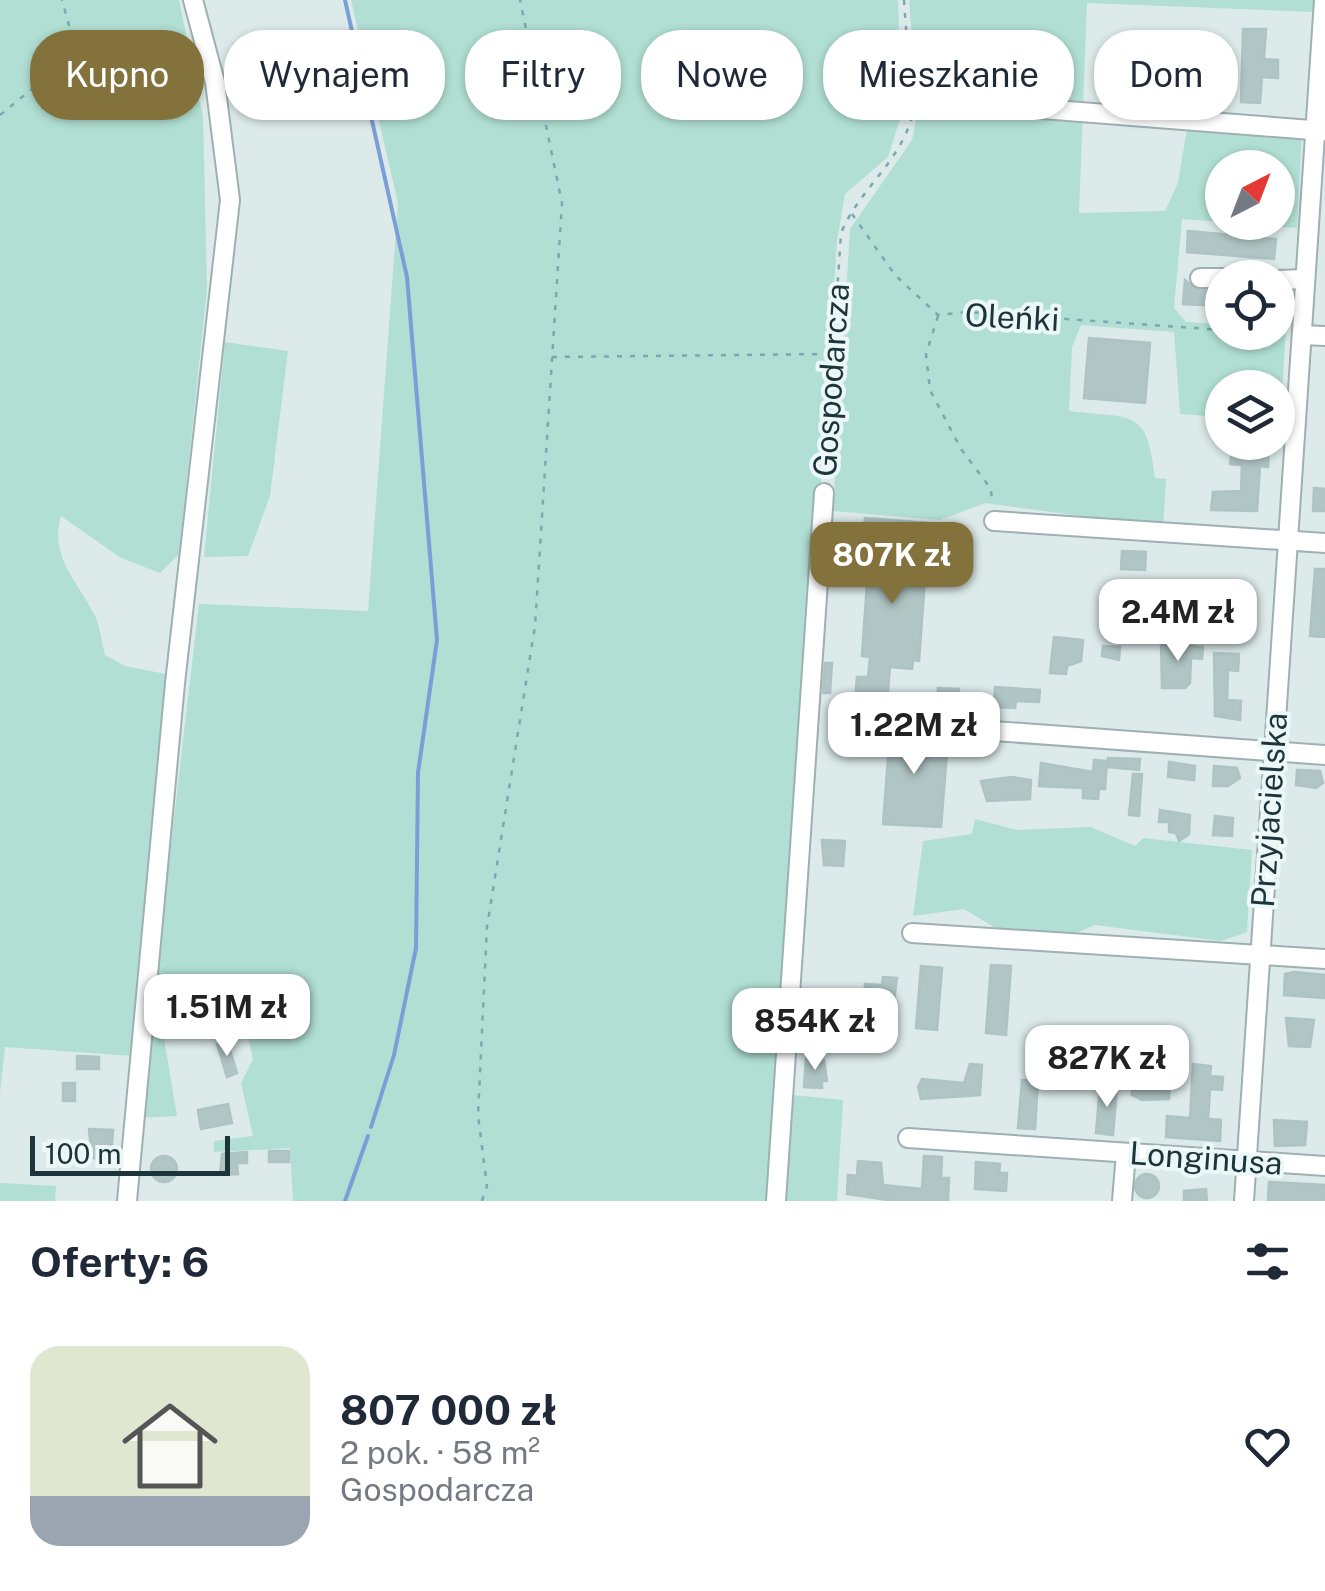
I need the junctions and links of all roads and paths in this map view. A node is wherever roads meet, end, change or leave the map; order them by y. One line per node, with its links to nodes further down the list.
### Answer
1 (62, 0): 8 (path)
2 (193, 0): 37 (street)
3 (520, 0): 22 (path)
4 (904, 0): 6 (path, Gospodarcza)
5 (1324, 0): 10 (street, Przyjacielska)
6 (906, 30)
7 (1074, 111): 10 (street)
8 (0, 115)
9 (908, 120): 11 (path, Gospodarcza)
10 (1320, 130): 15 (street, Przyjacielska)
11 (850, 212): 16 (path, Oleńki); 21 (path, Gospodarcza)
12 (1200, 278): 13 (street)
13 (1205, 278)
14 (1295, 279): 15 (street)
15 (1306, 279): 19 (street, Przyjacielska)
16 (938, 315): 17 (path, Oleńki); 24 (path)
17 (1205, 329)
18 (1295, 334): 19 (path)
19 (1302, 335): 20 (street); 25 (street, Przyjacielska)
20 (1325, 336)
21 (834, 354): 22 (path); 23 (path, Gospodarcza)
22 (552, 356): 38 (path)
23 (824, 493): 39 (street, Gospodarcza)
24 (994, 521): 25 (street)
25 (1287, 540): 26 (street); 28 (street, Przyjacielska)
26 (1325, 542)
27 (925, 726): 28 (street)
28 (1273, 750): 29 (street); 31 (street, Przyjacielska)
29 (1325, 755)
30 (912, 934): 31 (street)
31 (1260, 954): 32 (street); 35 (street, Przyjacielska)
32 (1325, 958)
33 (908, 1138): 34 (street, Longinusa)
34 (1126, 1152): 35 (street, Longinusa); 40 (street)
35 (1246, 1160): 36 (street, Longinusa); 41 (street, Przyjacielska)
36 (1325, 1166)
37 (127, 1201)
38 (482, 1201)
39 (776, 1201)
40 (1122, 1201)
41 (1244, 1201)

